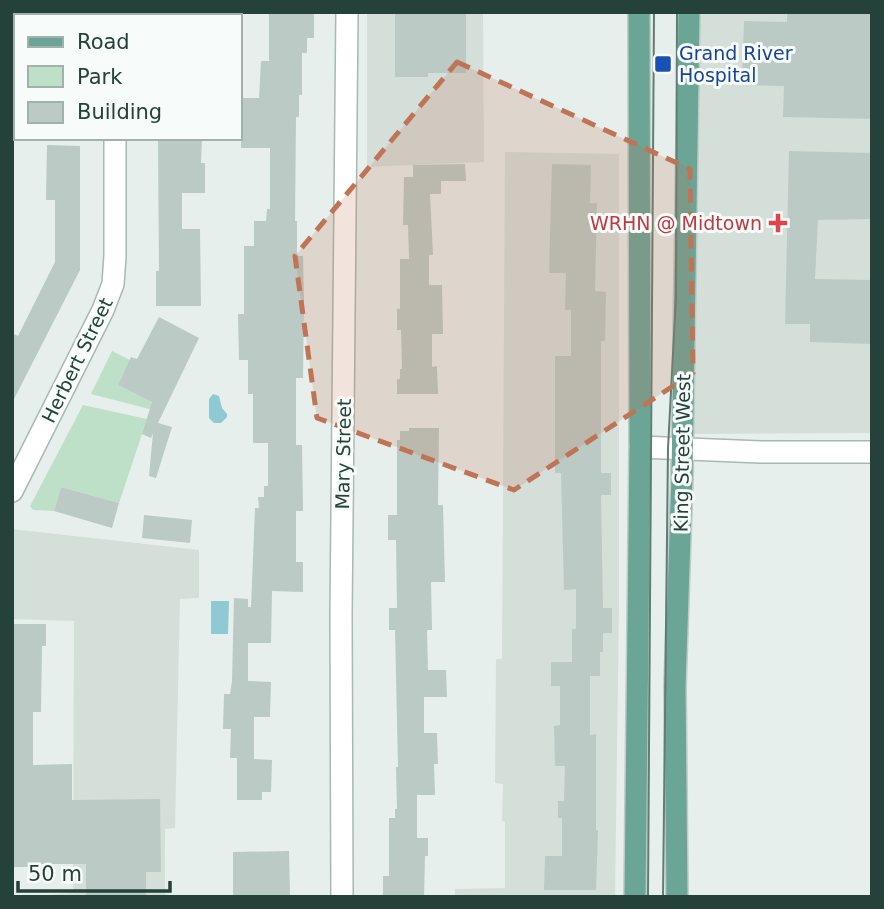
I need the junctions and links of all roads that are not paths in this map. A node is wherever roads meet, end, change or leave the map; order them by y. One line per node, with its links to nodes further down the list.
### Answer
1 (347, 12): 11 (street, Mary Street)
2 (639, 12): 5 (main road)
3 (689, 12): 6 (main road, King Street West)
4 (115, 140): 8 (street, Herbert Street)
5 (640, 447): 6 (street); 9 (main road)
6 (682, 449): 7 (street); 10 (main road, King Street West)
7 (872, 452)
8 (12, 491)
9 (635, 895)
10 (677, 896)
11 (342, 897)

